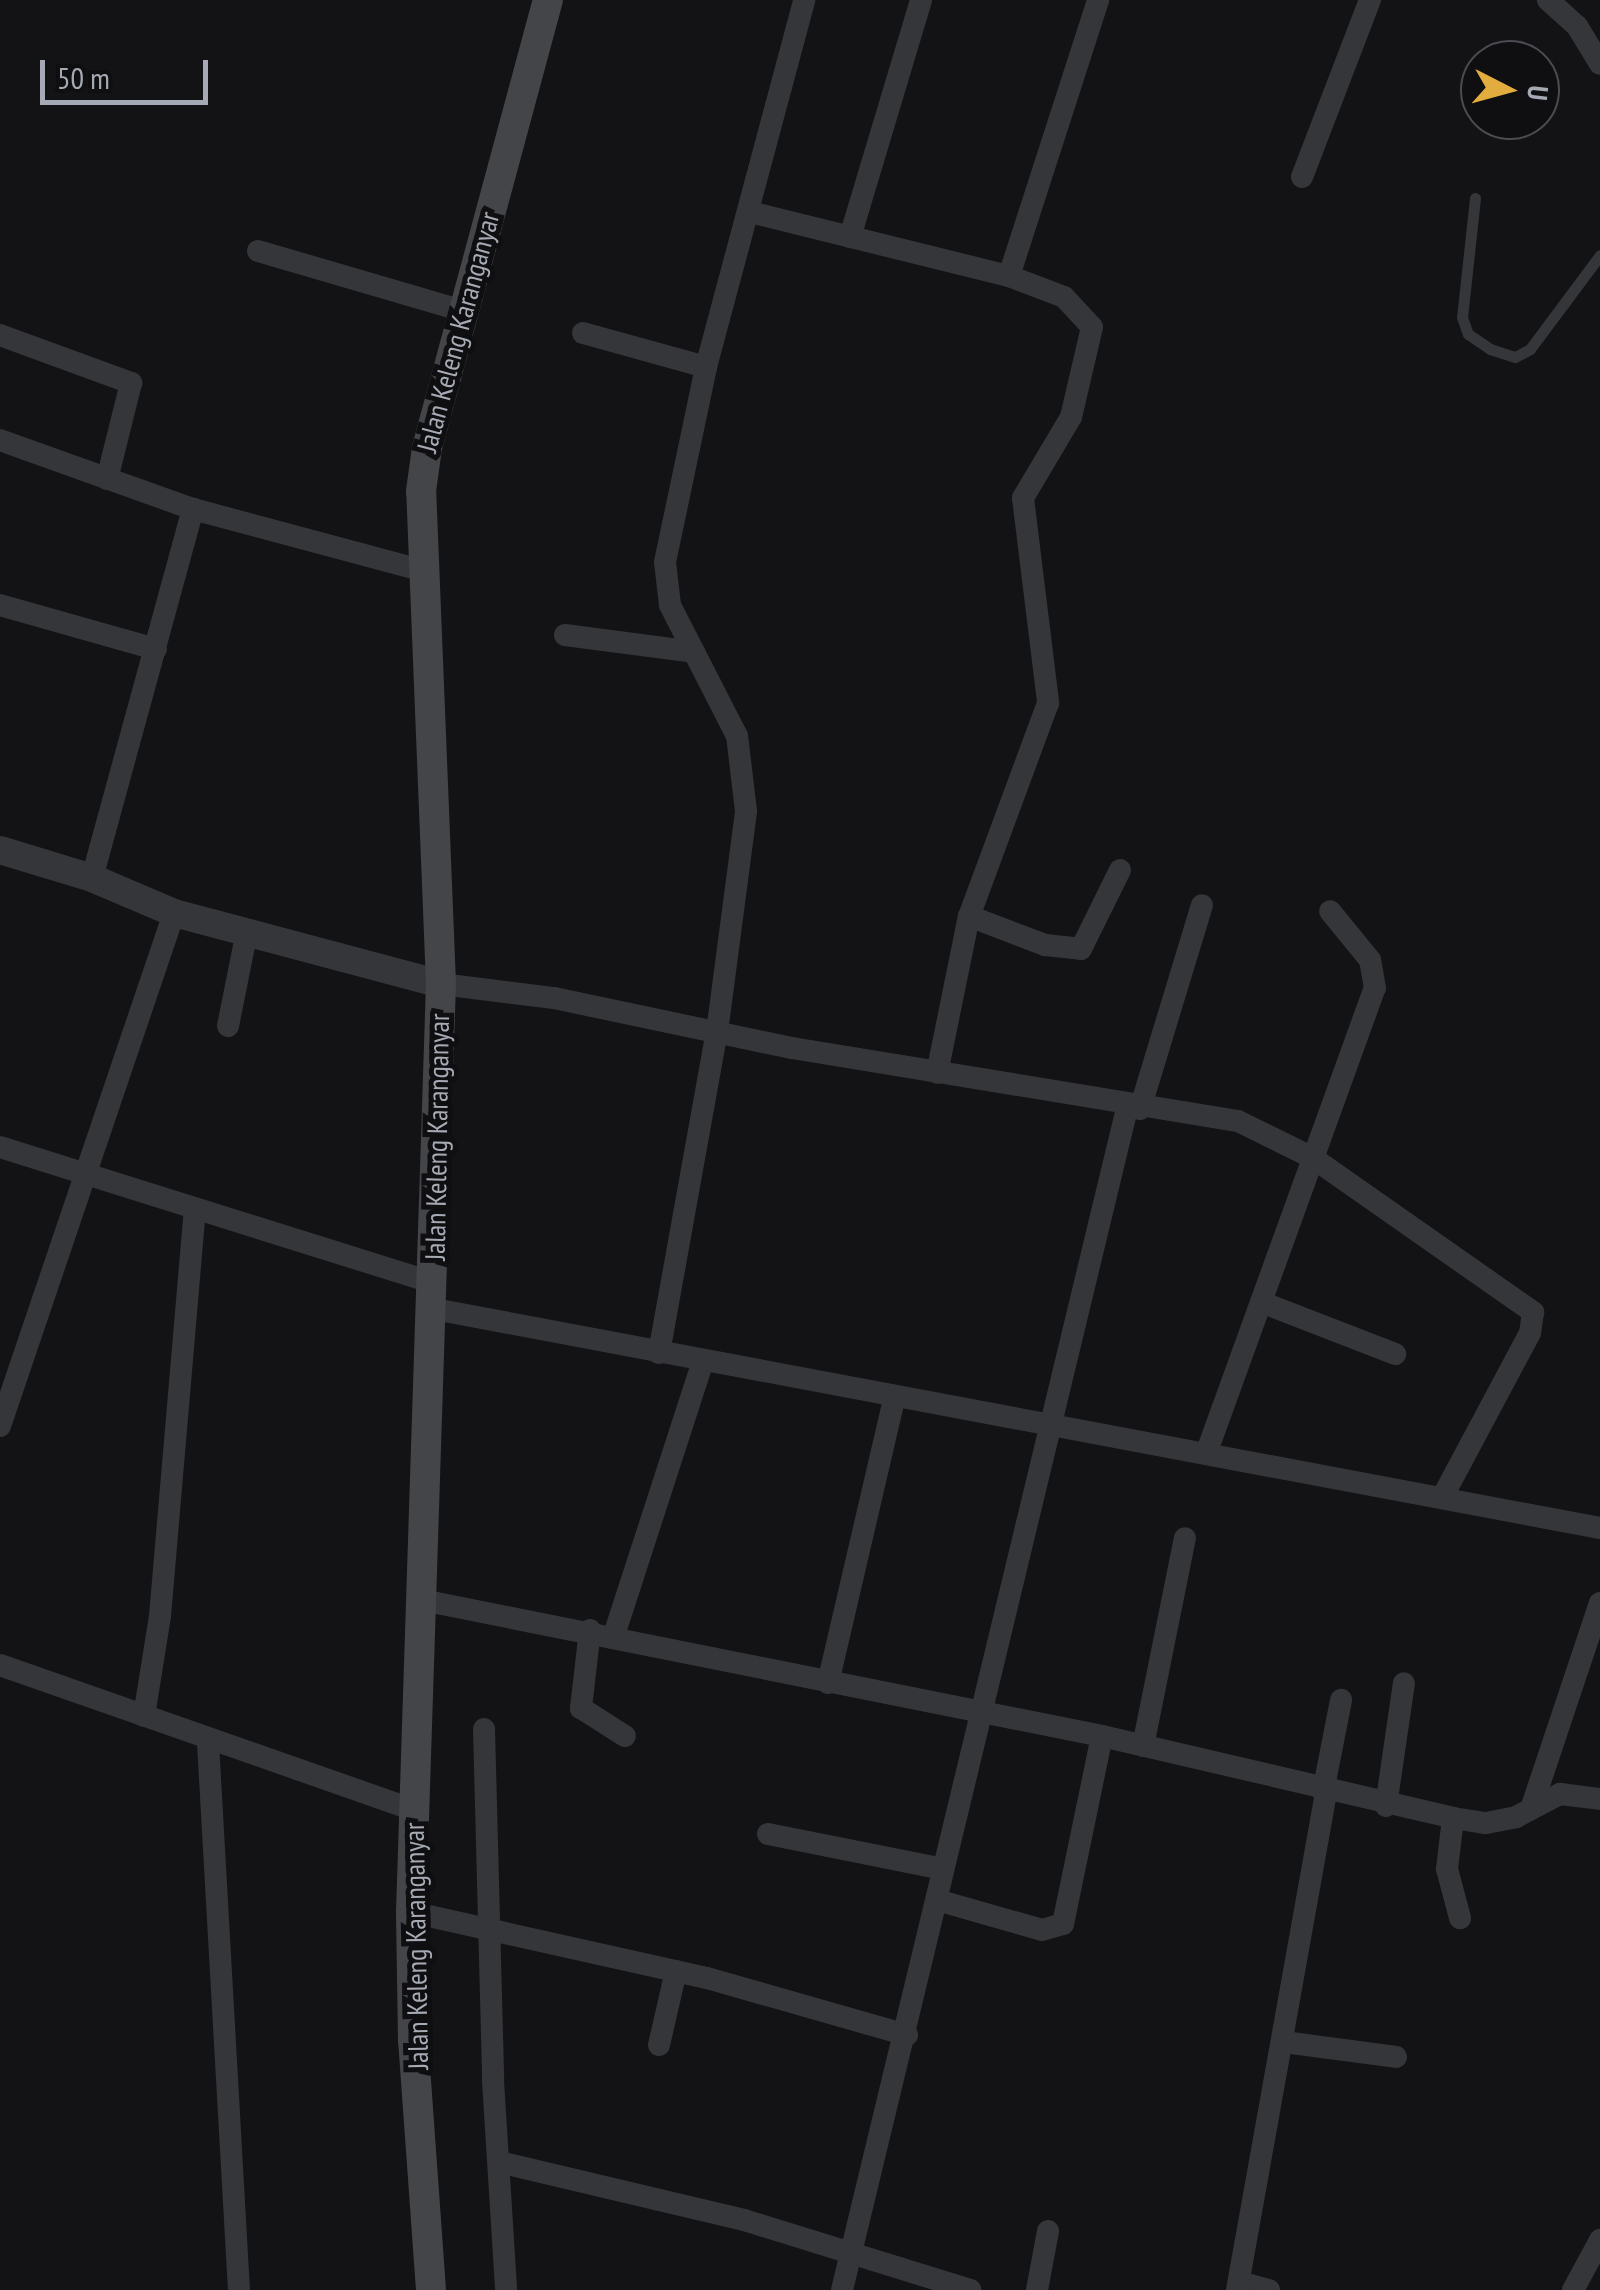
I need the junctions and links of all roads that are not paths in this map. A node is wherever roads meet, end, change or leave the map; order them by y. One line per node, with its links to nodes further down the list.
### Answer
1 (548, 0): 15 (main road, Jalan Keleng Karanganyar)
2 (921, 0): 11 (street)
3 (1098, 0): 14 (street)
4 (1370, 0): 8 (street)
5 (1548, 0): 7 (street)
6 (799, 1): 10 (street)
7 (1600, 64)
8 (1302, 177)
9 (1475, 198): 13 (lane)
10 (750, 212): 11 (street); 18 (street)
11 (850, 237): 14 (street)
12 (258, 252): 15 (street)
13 (1600, 255)
14 (1008, 276): 33 (street)
15 (463, 310): 22 (main road, Jalan Keleng Karanganyar)
16 (584, 333): 18 (street)
17 (0, 335): 20 (street)
18 (706, 367): 26 (street)
19 (0, 440): 20 (street)
20 (107, 478): 21 (street)
21 (193, 509): 22 (street); 25 (street)
22 (424, 571): 35 (main road, Jalan Keleng Karanganyar)
23 (0, 606): 25 (street)
24 (565, 635): 26 (street)
25 (156, 649): 29 (street)
26 (694, 652): 37 (street)
27 (0, 850): 29 (street)
28 (1120, 870): 33 (street)
29 (92, 878): 32 (street)
30 (1202, 905): 39 (street)
31 (1330, 911): 41 (street)
32 (174, 913): 34 (street); 42 (street)
33 (969, 916): 38 (street)
34 (247, 931): 35 (street); 36 (street)
35 (441, 984): 37 (street); 44 (main road, Jalan Keleng Karanganyar)
36 (228, 1026)
37 (717, 1032): 38 (street); 46 (street)
38 (936, 1073): 39 (street)
39 (1134, 1109): 41 (street); 51 (street)
40 (0, 1147): 42 (street)
41 (1313, 1158): 45 (street); 53 (street)
42 (90, 1175): 43 (street); 50 (street)
43 (195, 1210): 44 (street); 65 (street)
44 (434, 1296): 46 (street); 56 (main road, Jalan Keleng Karanganyar)
45 (1261, 1302): 47 (street); 52 (street)
46 (659, 1353): 48 (street)
47 (1395, 1354)
48 (702, 1364): 49 (street); 59 (street)
49 (895, 1396): 51 (street); 61 (street)
50 (2, 1411)
51 (1051, 1427): 52 (street); 64 (street)
52 (1206, 1454): 53 (street)
53 (1442, 1498): 54 (street)
54 (1600, 1528)
55 (1185, 1538): 70 (street)
56 (422, 1600): 58 (street); 75 (main road, Jalan Keleng Karanganyar)
57 (1600, 1603): 74 (street)
58 (590, 1630): 59 (street); 67 (street)
59 (614, 1635): 61 (street)
60 (0, 1665): 65 (street)
61 (828, 1683): 64 (street)
62 (1404, 1683): 73 (street)
63 (1341, 1700): 71 (street)
64 (985, 1714): 68 (street); 78 (street)
65 (144, 1716): 69 (street)
66 (484, 1729): 82 (street)
67 (625, 1736)
68 (1102, 1736): 70 (street); 79 (street)
69 (208, 1743): 75 (street); 93 (street)
70 (1143, 1746): 71 (street)
71 (1324, 1792): 73 (street); 85 (street)
72 (1600, 1799): 74 (street)
73 (1386, 1806): 76 (street)
74 (1532, 1806): 76 (street)
75 (414, 1810): 80 (main road, Jalan Keleng Karanganyar)
76 (1453, 1818): 81 (street)
77 (768, 1834): 78 (street)
78 (943, 1869): 79 (street)
79 (937, 1900): 84 (street)
80 (411, 1912): 82 (street); 94 (main road, Jalan Keleng Karanganyar)
81 (1460, 1918)
82 (492, 1929): 83 (street); 88 (street)
83 (676, 1971): 84 (street); 86 (street)
84 (906, 2036): 91 (street)
85 (1284, 2042): 87 (street); 92 (street)
86 (659, 2045)
87 (1396, 2057)
88 (499, 2162): 91 (street); 95 (street)
89 (1048, 2231): 98 (street)
90 (1600, 2240): 100 (street)
91 (851, 2253): 96 (street); 97 (street)
92 (1238, 2286): 99 (street)
93 (239, 2290)
94 (431, 2290)
95 (506, 2290)
96 (842, 2290)
97 (970, 2290)
98 (1037, 2290)
99 (1270, 2290)
100 (1573, 2290)

